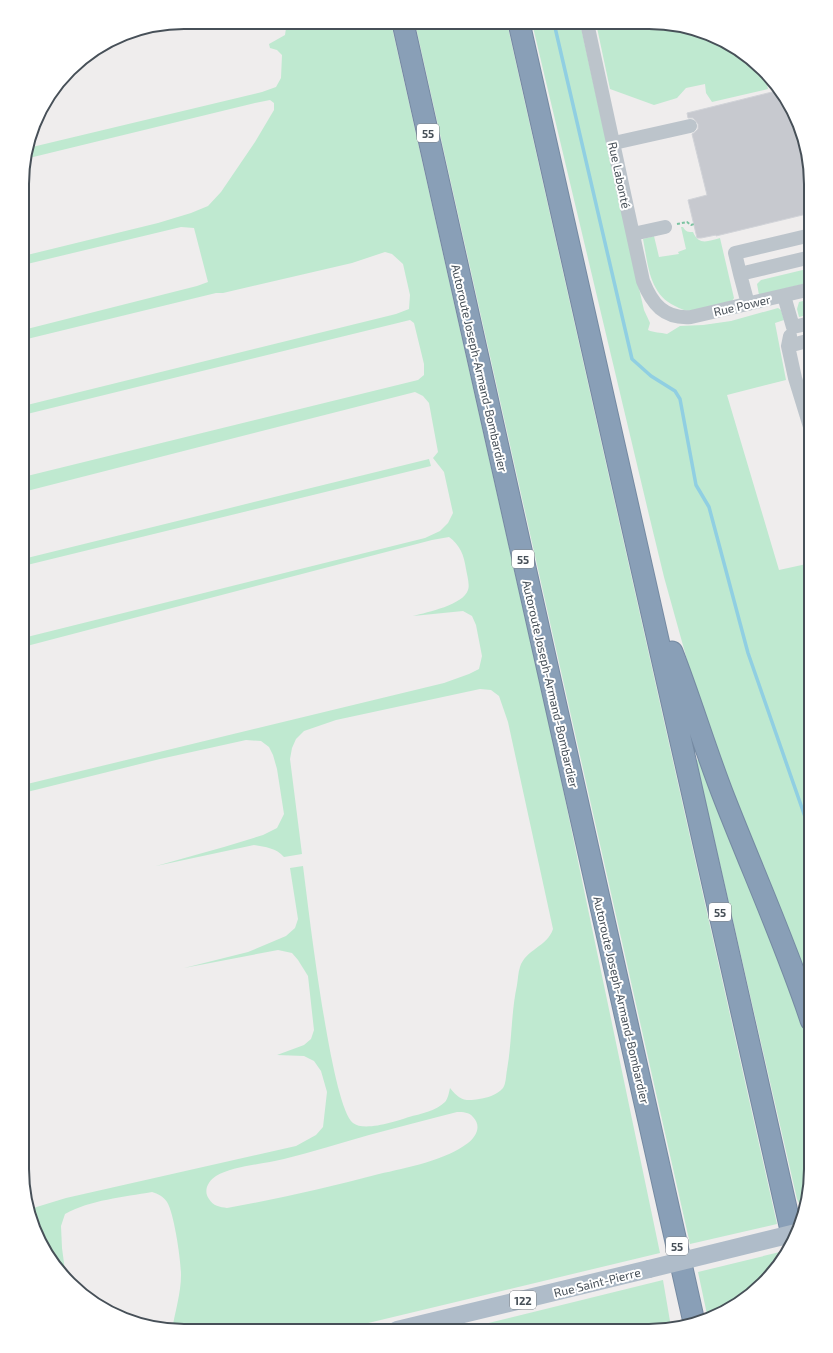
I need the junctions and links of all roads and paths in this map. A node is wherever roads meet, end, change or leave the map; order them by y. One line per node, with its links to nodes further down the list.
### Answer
1 (404, 29): 24 (highway, Autoroute Joseph-Armand-Bombardier / 55)
2 (521, 29): 22 (highway, 55)
3 (589, 29): 5 (street, Rue Labonté)
4 (690, 126): 5 (street)
5 (614, 143): 9 (street, Rue Labonté)
6 (681, 224): 7 (path)
7 (694, 224)
8 (665, 227): 9 (street)
9 (633, 234): 16 (street, Rue Labonté)
10 (804, 237): 12 (street)
11 (804, 259): 12 (street)
12 (740, 274): 15 (street)
13 (804, 291): 14 (street, Rue Power)
14 (784, 296): 15 (street, Rue Power); 18 (street)
15 (748, 304): 16 (street, Rue Power)
16 (673, 316)
17 (804, 325): 18 (street)
18 (793, 327): 20 (street)
19 (804, 342): 20 (street)
20 (788, 346): 21 (street)
21 (804, 402)
22 (646, 585): 23 (highway); 25 (highway, 55)
23 (804, 1000)
24 (660, 1169): 27 (highway, Autoroute Joseph-Armand-Bombardier / 55); 28 (highway)
25 (791, 1230)
26 (789, 1235): 29 (main road, Rue Saint-Pierre / 122, bridge)
27 (693, 1318)
28 (680, 1321)
29 (422, 1324)

